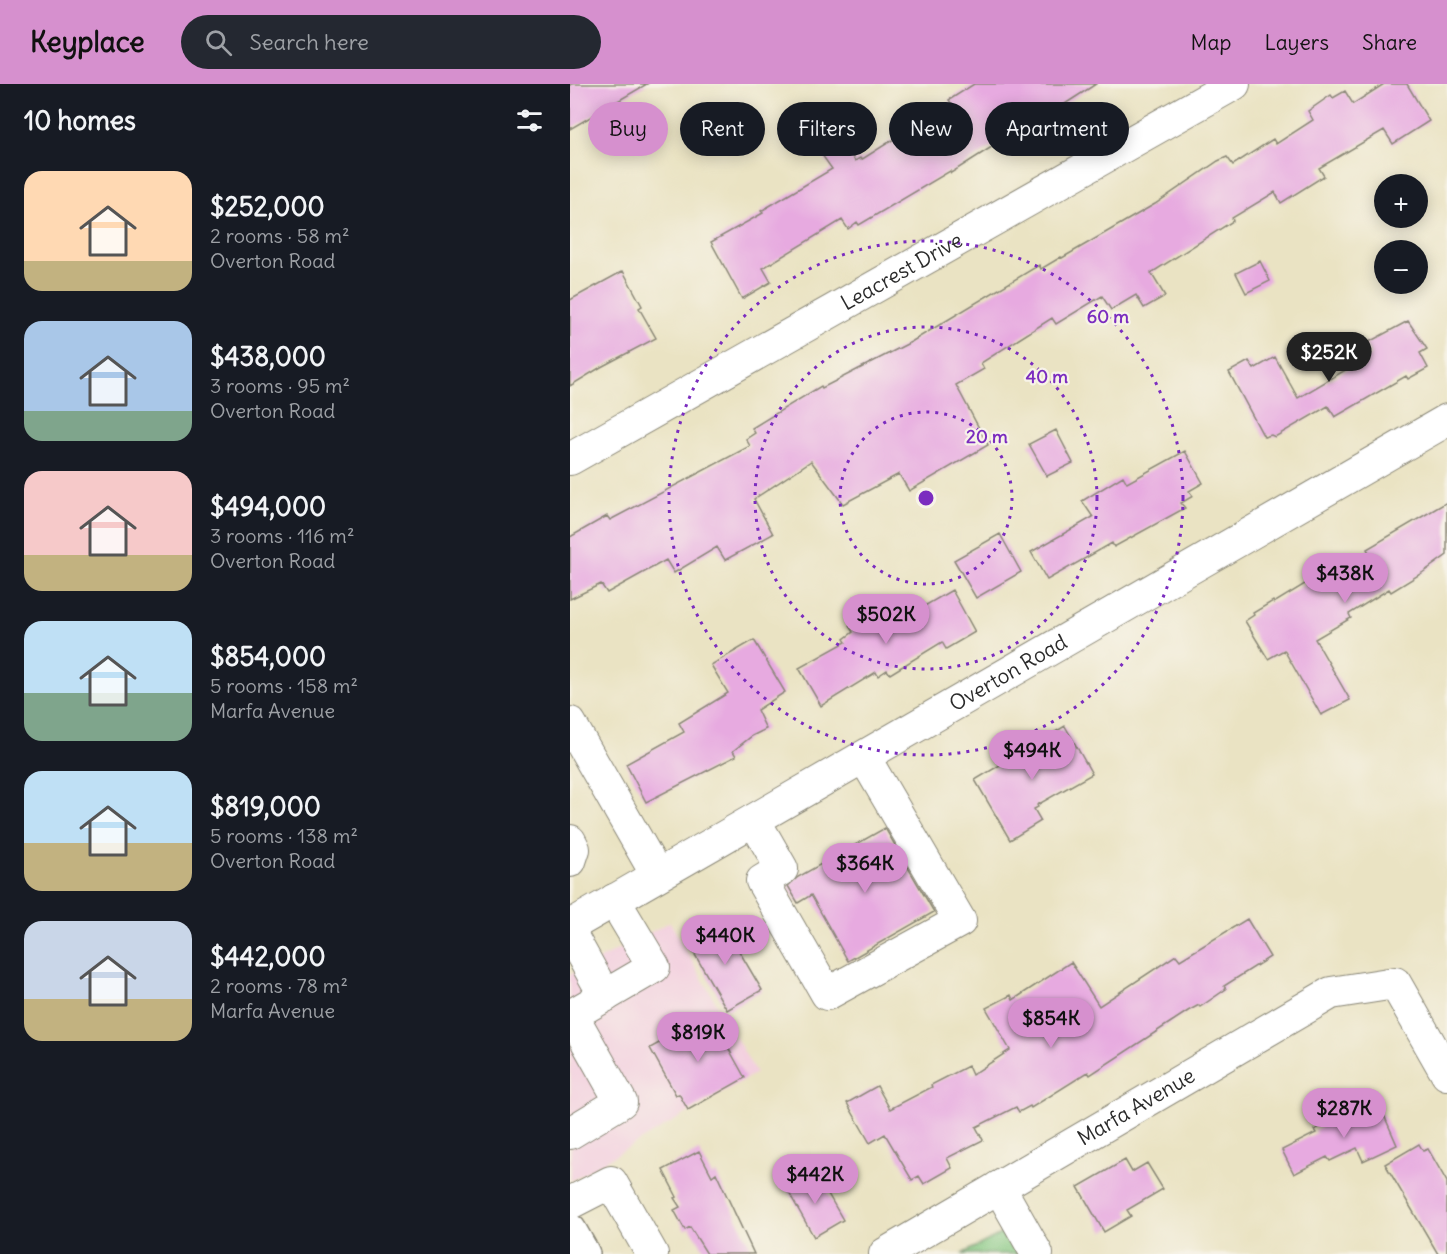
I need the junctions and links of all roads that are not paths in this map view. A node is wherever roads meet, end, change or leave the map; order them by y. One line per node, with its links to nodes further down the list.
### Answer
1 (1234, 84): 3 (street, Leacrest Drive)
2 (1447, 420): 5 (street, Overton Road)
3 (570, 459)
4 (570, 723): 9 (street)
5 (864, 757): 6 (street, Overton Road); 6 (street)
6 (754, 820): 9 (street, Overton Road)
7 (570, 841): 8 (street)
8 (570, 861)
9 (657, 875): 10 (street, Overton Road)
10 (614, 900): 11 (street, Overton Road); 13 (street)
11 (570, 926)
12 (570, 933): 13 (street)
13 (605, 996): 15 (street)
14 (1447, 1074): 16 (street, Marfa Avenue)
15 (570, 1133)
16 (999, 1187): 21 (street, Marfa Avenue); 22 (street)
17 (570, 1203): 20 (street)
18 (570, 1231): 19 (main road)
19 (583, 1254)
20 (652, 1254)
21 (885, 1254)
22 (1037, 1254)

